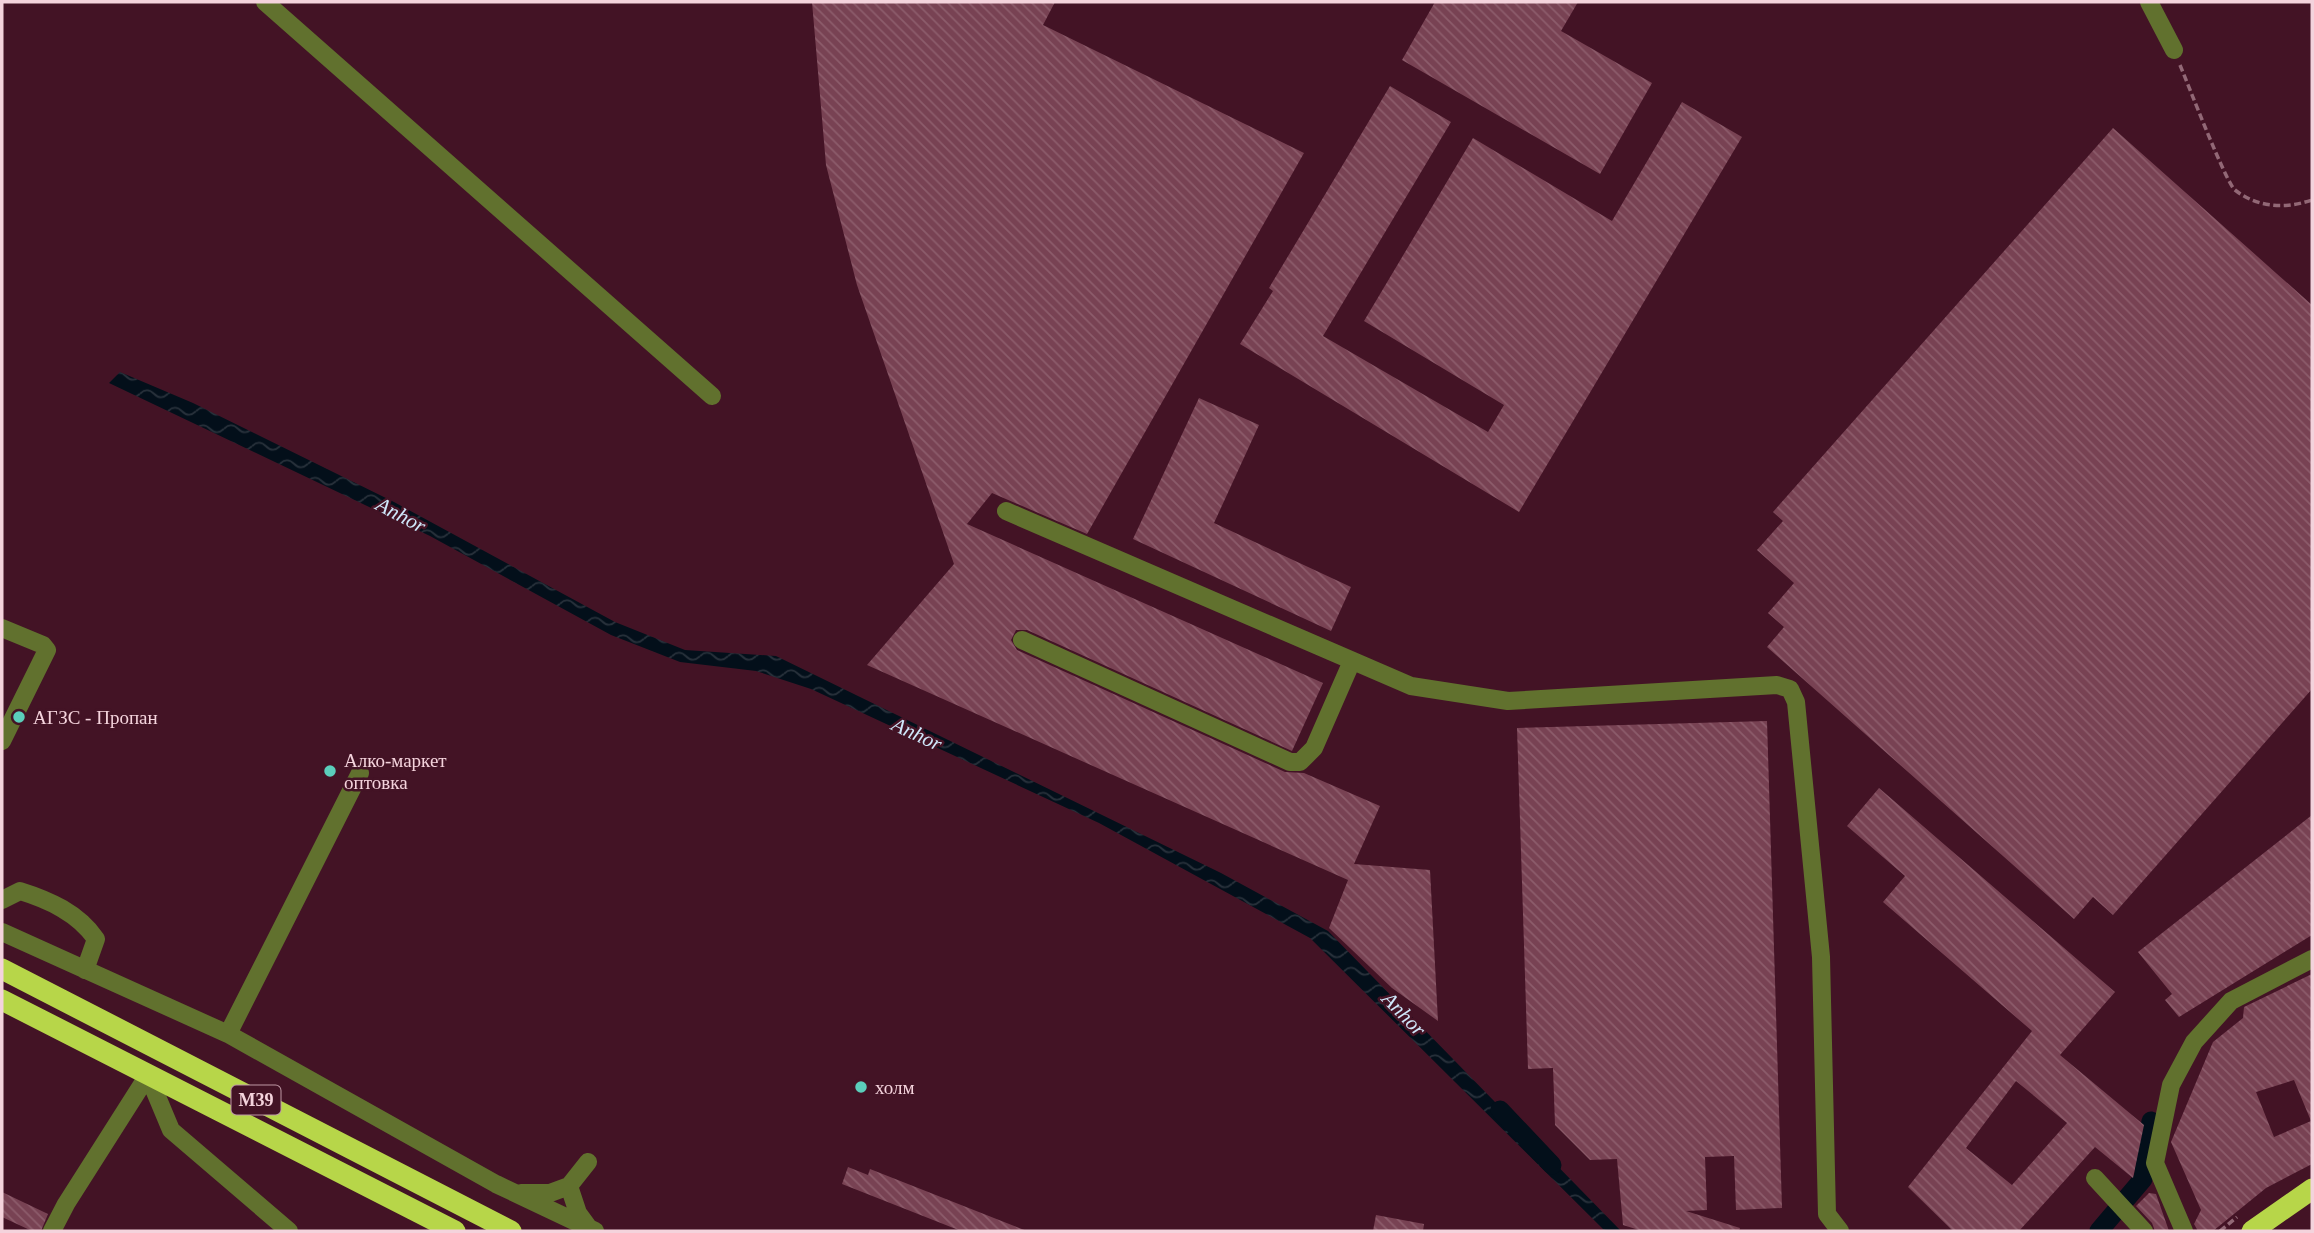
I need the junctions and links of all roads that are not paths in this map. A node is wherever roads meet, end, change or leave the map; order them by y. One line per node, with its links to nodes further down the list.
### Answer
1 (265, 2): 4 (street)
2 (2149, 2): 3 (street)
3 (2174, 50)
4 (712, 396)
5 (1006, 511): 8 (street)
6 (2, 628): 9 (street)
7 (1022, 640): 8 (street)
8 (1352, 661): 29 (street)
9 (2, 741)
10 (360, 773): 17 (street)
11 (2, 900): 15 (street)
12 (2, 932): 15 (street, M39)
13 (2312, 959): 31 (street)
14 (2, 969): 28 (highway, M39)
15 (85, 970): 17 (street, M39)
16 (2, 1000): 18 (highway, M39)
17 (228, 1034): 23 (street, M39)
18 (148, 1074): 25 (street); 26 (street); 27 (highway, M39)
19 (589, 1161): 21 (street)
20 (2095, 1178): 30 (street)
21 (569, 1186): 23 (street); 24 (street)
22 (2312, 1189): 32 (highway)
23 (514, 1194): 24 (street, M39)
24 (592, 1230)
25 (52, 1231)
26 (289, 1231)
27 (455, 1231)
28 (511, 1231)
29 (1840, 1231)
30 (2144, 1231)
31 (2184, 1231)
32 (2252, 1231)

